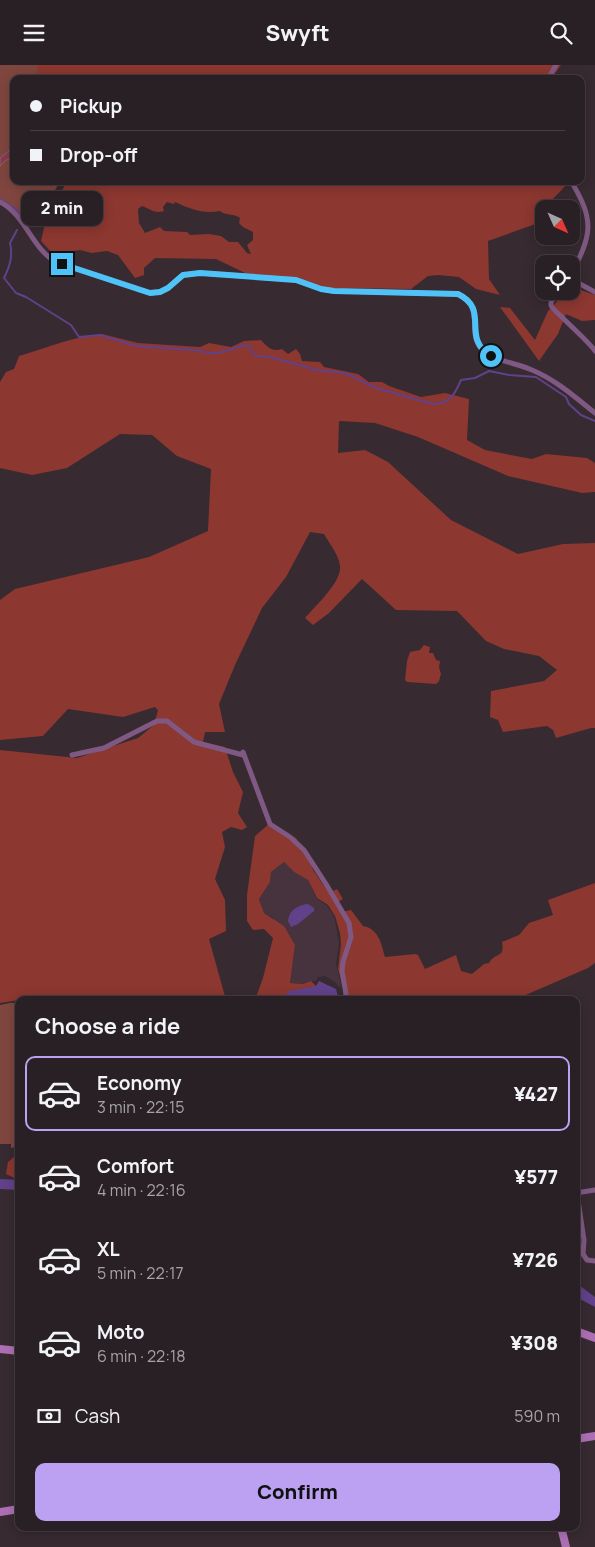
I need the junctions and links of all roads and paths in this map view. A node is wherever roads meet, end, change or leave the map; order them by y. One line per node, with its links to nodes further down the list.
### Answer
1 (572, 185): 3 (street)
2 (0, 202): 8 (street)
3 (580, 257)
4 (580, 284): 5 (street)
5 (595, 292)
6 (552, 300): 7 (street)
7 (595, 351)
8 (595, 413)
9 (72, 755): 10 (street)
10 (346, 996)
11 (595, 1190): 12 (street)
12 (580, 1192)
13 (580, 1213): 14 (street)
14 (595, 1261)
15 (580, 1332): 16 (street)
16 (595, 1337)
17 (0, 1349): 18 (street)
18 (15, 1352)
19 (595, 1436): 20 (street)
20 (580, 1438)
21 (15, 1510): 22 (street)
22 (0, 1512)
23 (562, 1531): 24 (street)
24 (566, 1547)

